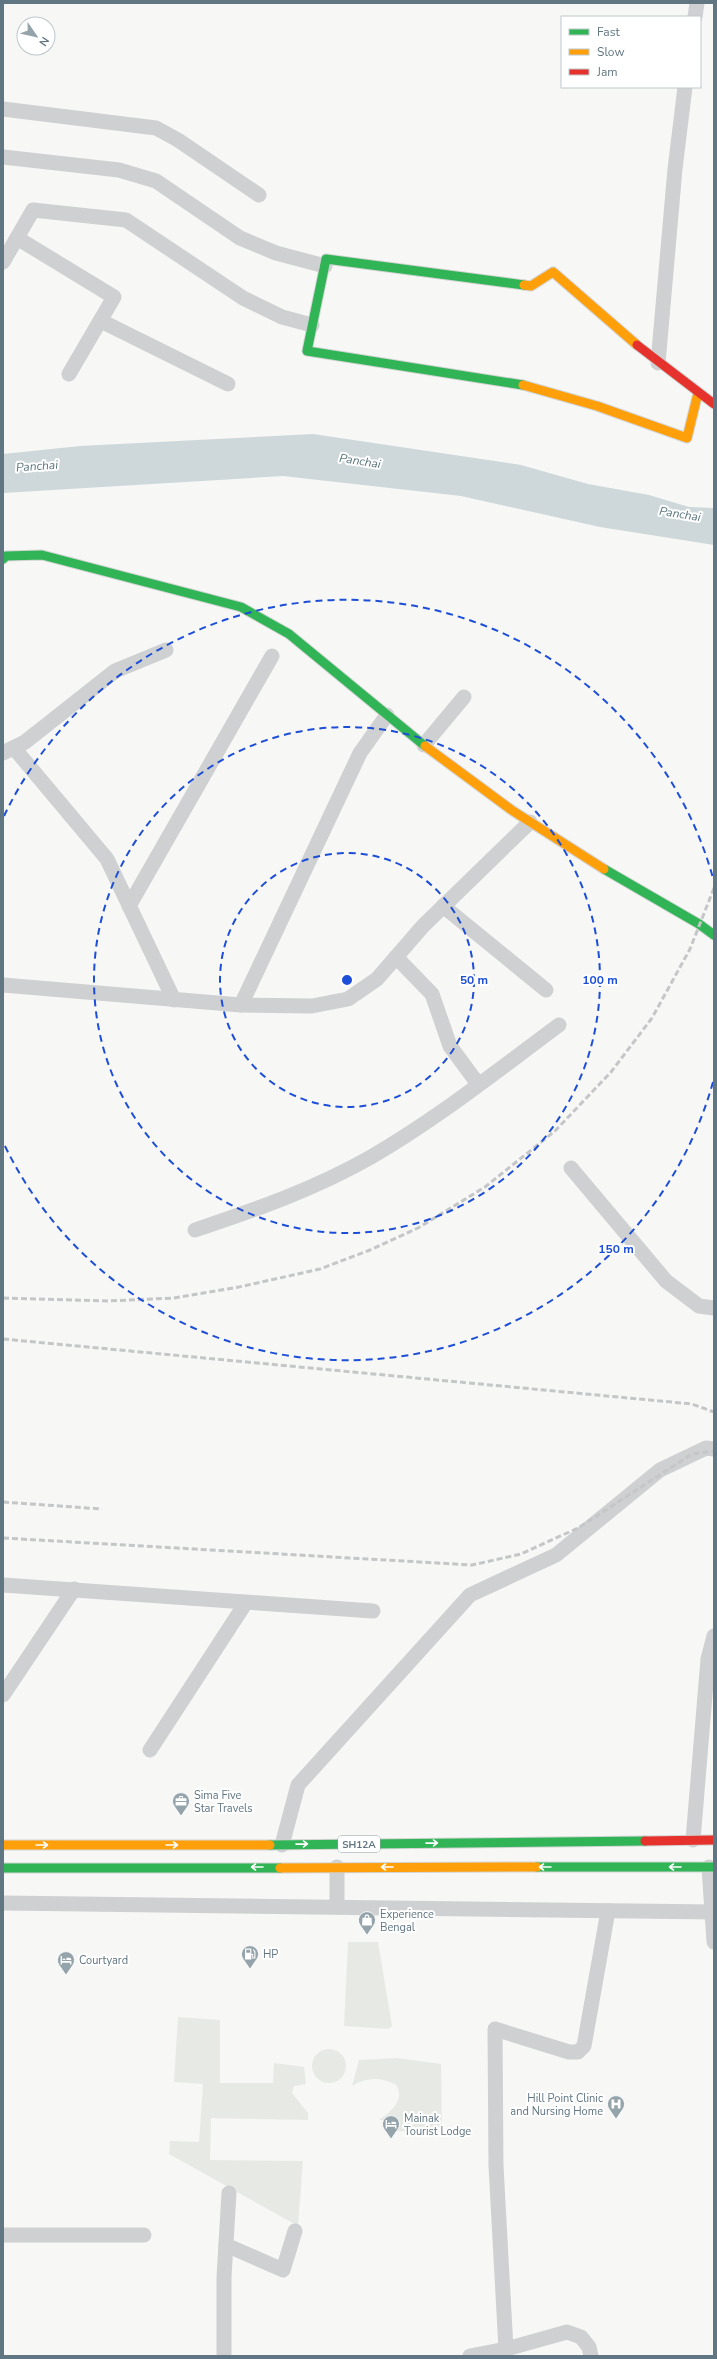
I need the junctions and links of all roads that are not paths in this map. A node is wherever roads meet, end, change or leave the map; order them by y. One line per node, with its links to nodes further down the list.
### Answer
1 (697, 3): 2 (street)
2 (695, 16)
3 (685, 88): 12 (street)
4 (3, 109): 6 (street)
5 (3, 157): 9 (street)
6 (260, 195)
7 (17, 238): 8 (street); 10 (street); 11 (street)
8 (3, 262)
9 (325, 266): 11 (street); 12 (street)
10 (101, 321): 13 (street); 14 (street)
11 (312, 325): 15 (street)
12 (658, 363): 15 (street)
13 (69, 374)
14 (228, 384)
15 (698, 393): 16 (street)
16 (714, 404)
17 (3, 558): 21 (street)
18 (166, 650): 23 (street)
19 (272, 656): 25 (street)
20 (464, 696): 22 (street)
21 (387, 715): 22 (street); 32 (street)
22 (424, 746): 24 (street)
23 (8, 750): 25 (street)
24 (530, 822): 26 (street); 27 (street)
25 (129, 906): 31 (street)
26 (443, 906): 28 (street); 30 (street)
27 (714, 935)
28 (396, 957): 32 (street); 34 (street)
29 (3, 984): 31 (street)
30 (546, 990)
31 (174, 1000): 32 (street)
32 (240, 1005)
33 (559, 1025): 34 (street)
34 (478, 1084): 36 (street)
35 (571, 1168): 37 (street)
36 (195, 1230)
37 (714, 1308)
38 (714, 1449): 49 (street)
39 (3, 1585): 40 (street)
40 (74, 1589): 41 (street); 44 (street)
41 (245, 1604): 42 (street); 45 (street)
42 (373, 1611)
43 (714, 1636): 46 (street)
44 (3, 1695)
45 (150, 1750)
46 (693, 1840): 47 (street, SH12A); 50 (street, SH12A, one-way to 46)
47 (714, 1840)
48 (3, 1845): 49 (street, SH12A, one-way to 49)
49 (282, 1845): 50 (street, SH12A, one-way to 50)
50 (337, 1856): 51 (street, SH12A, one-way to 50); 52 (street, SH12A, one-way to 52); 54 (street)
51 (712, 1867): 56 (street)
52 (3, 1868)
53 (3, 1903): 54 (street)
54 (337, 1907): 55 (street)
55 (608, 1911): 56 (street); 63 (street)
56 (713, 1912): 57 (street)
57 (714, 1942)
58 (229, 2193): 62 (street)
59 (295, 2231): 62 (street)
60 (3, 2235): 61 (street)
61 (144, 2235)
62 (226, 2245): 64 (street)
63 (506, 2349): 65 (street); 66 (street)
64 (224, 2356)
65 (470, 2356)
66 (592, 2356)

